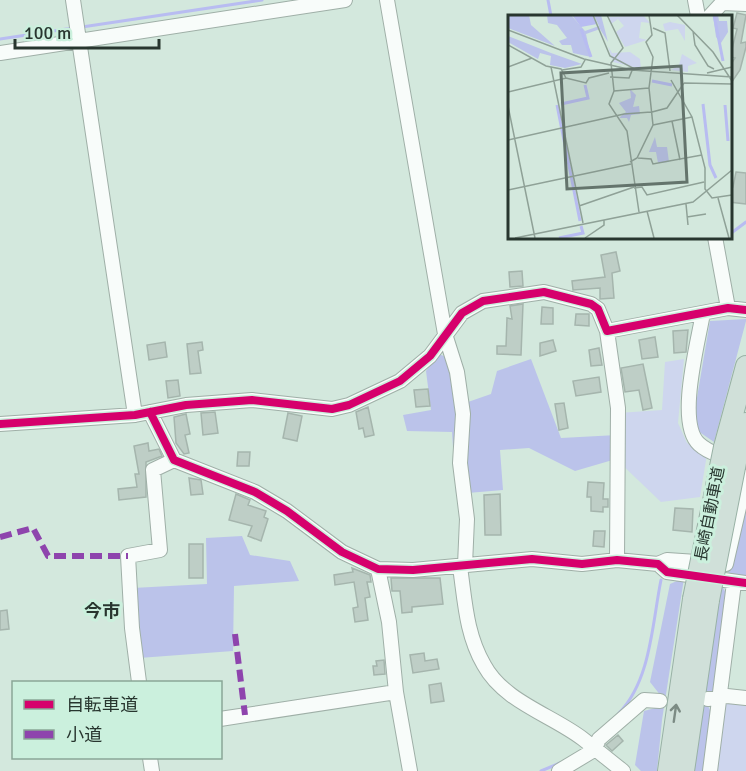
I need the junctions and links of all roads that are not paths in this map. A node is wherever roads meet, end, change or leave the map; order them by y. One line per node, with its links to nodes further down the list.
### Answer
1 (73, 0): 8 (street)
2 (345, 0): 8 (street)
3 (387, 0): 15 (street)
4 (695, 0): 6 (street)
5 (746, 4): 7 (street)
6 (698, 15)
7 (711, 15)
8 (79, 42): 9 (street); 18 (street)
9 (0, 53)
10 (715, 238): 11 (street)
11 (728, 308): 12 (street); 13 (street)
12 (746, 310)
13 (702, 313): 14 (street); 21 (street)
14 (607, 331): 15 (street); 24 (street)
15 (445, 334): 17 (street); 26 (street)
16 (746, 366): 21 (highway, 長崎自動車道)
17 (150, 412): 18 (street); 22 (street)
18 (135, 415): 20 (street)
19 (746, 423): 21 (highway, 長崎自動車道)
20 (0, 424)
21 (736, 454): 29 (highway, 長崎自動車道, bridge)
22 (174, 460): 27 (street); 30 (street)
23 (746, 477): 25 (street)
24 (617, 560): 25 (street); 26 (street)
25 (658, 564): 28 (street)
26 (463, 566): 27 (street); 36 (street)
27 (378, 569): 31 (street)
28 (740, 583): 32 (street)
29 (701, 600): 40 (highway, 長崎自動車道, one-way to 29); 41 (highway, 長崎自動車道)
30 (139, 681)
31 (396, 692): 35 (street); 37 (street)
32 (714, 698): 33 (street); 42 (street)
33 (746, 698)
34 (660, 701): 36 (street)
35 (222, 719)
36 (594, 750): 38 (street); 39 (street)
37 (410, 771)
38 (559, 771)
39 (623, 771)
40 (668, 771)
41 (684, 771)
42 (710, 771)

